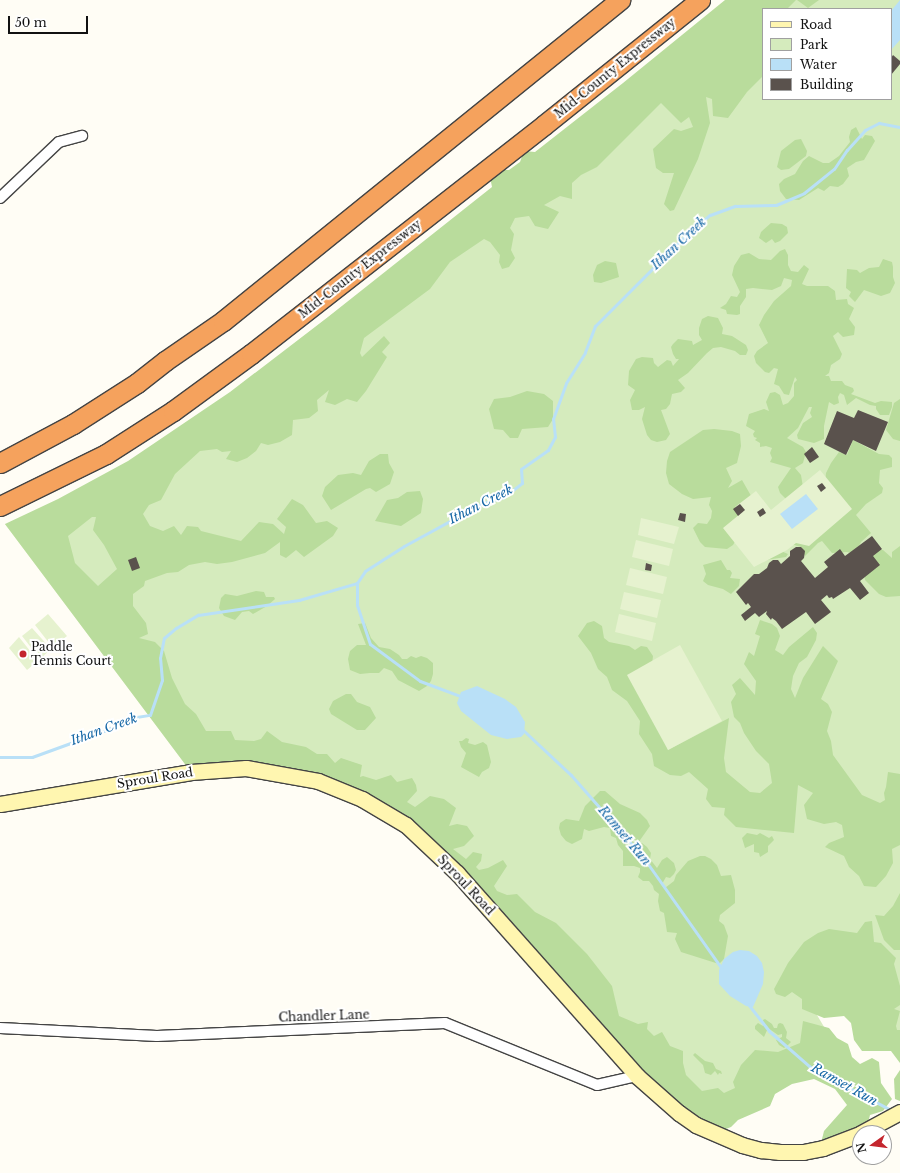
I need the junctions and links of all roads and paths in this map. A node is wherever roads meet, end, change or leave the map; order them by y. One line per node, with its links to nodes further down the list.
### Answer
1 (620, 0): 5 (highway)
2 (700, 0): 6 (highway, Mid-County Expressway)
3 (82, 136): 4 (street)
4 (0, 198)
5 (0, 463)
6 (0, 506)
7 (0, 804): 9 (main road, Sproul Road)
8 (0, 1028): 9 (street, Chandler Lane)
9 (637, 1076): 12 (main road, Sproul Road)
10 (900, 1112): 11 (main road, Sproul Road)
11 (876, 1125)
12 (852, 1136)

